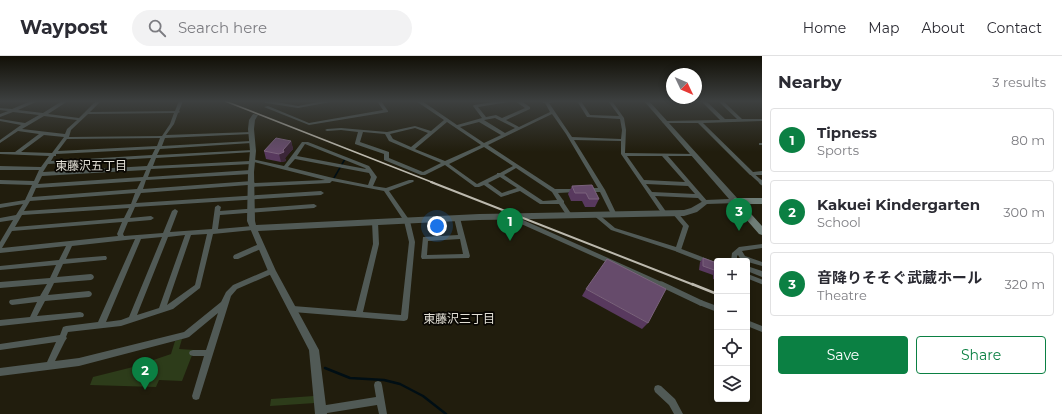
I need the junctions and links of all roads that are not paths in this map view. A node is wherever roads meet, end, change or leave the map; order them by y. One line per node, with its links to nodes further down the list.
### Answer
1 (38, 118): 28 (street)
2 (63, 118): 18 (street)
3 (175, 118): 44 (street)
4 (254, 118): 43 (street)
5 (295, 118): 6 (street)
6 (346, 118)
7 (443, 118): 21 (street)
8 (488, 118): 19 (street)
9 (499, 118): 22 (street)
10 (507, 118): 22 (street)
11 (541, 118): 30 (street)
12 (557, 118): 45 (street)
13 (617, 118): 14 (street)
14 (622, 118): 46 (street)
15 (660, 118): 26 (street)
16 (720, 118): 23 (street)
17 (738, 118): 24 (street)
18 (80, 119): 42 (street)
19 (482, 119): 29 (street); 41 (street)
20 (0, 120): 28 (street)
21 (447, 120): 29 (street); 37 (street)
22 (502, 120): 30 (street)
23 (724, 121): 24 (street); 27 (street)
24 (742, 121): 25 (street)
25 (762, 121)
26 (664, 122): 27 (street); 55 (street)
27 (700, 122): 71 (street)
28 (26, 125): 31 (street)
29 (457, 126): 40 (street)
30 (518, 128): 41 (street)
31 (17, 130): 35 (street); 39 (street)
32 (327, 130): 33 (street)
33 (360, 131): 36 (street); 61 (street)
34 (476, 132): 40 (street)
35 (43, 133): 42 (street); 52 (street)
36 (387, 133): 37 (street); 50 (street)
37 (431, 133): 50 (street)
38 (0, 134): 39 (street)
39 (10, 135): 47 (street)
40 (470, 135): 48 (street)
41 (504, 135): 48 (street)
42 (67, 137): 44 (street); 53 (street)
43 (251, 137): 44 (street); 49 (street); 59 (street)
44 (163, 138): 49 (street)
45 (571, 138): 46 (street); 85 (street)
46 (623, 140): 54 (street)
47 (0, 142)
48 (484, 145): 61 (street); 62 (street)
49 (159, 146): 53 (street); 56 (street)
50 (412, 149): 61 (street)
51 (0, 153): 52 (street)
52 (17, 153): 53 (street)
53 (54, 154): 60 (street)
54 (623, 154): 57 (street); 77 (street)
55 (694, 155): 57 (street); 93 (street)
56 (155, 156): 59 (street); 60 (street); 63 (street)
57 (664, 156): 80 (street)
58 (294, 157): 65 (street); 68 (street); 68 (street)
59 (252, 158): 63 (street); 65 (street); 67 (street)
60 (47, 163): 66 (street)
61 (445, 163): 76 (street)
62 (518, 166): 70 (street); 87 (street)
63 (150, 167): 66 (street); 72 (street)
64 (0, 168): 66 (street)
65 (285, 168): 73 (street)
66 (41, 171): 81 (street)
67 (251, 172): 72 (street); 79 (street)
68 (371, 172): 82 (street)
69 (762, 173): 71 (street)
70 (500, 174): 76 (street); 83 (street)
71 (752, 174): 78 (street)
72 (145, 179): 81 (street); 86 (street)
73 (333, 180): 79 (street); 82 (street)
74 (411, 181): 84 (street)
75 (0, 182): 81 (street)
76 (484, 182): 83 (street)
77 (642, 182): 80 (street); 89 (street)
78 (762, 183)
79 (251, 184): 86 (street); 90 (street)
80 (689, 184): 91 (street)
81 (34, 185): 92 (street)
82 (370, 188): 84 (street)
83 (521, 189): 95 (street)
84 (386, 190): 112 (street)
85 (602, 190): 87 (street); 101 (street)
86 (140, 191): 92 (street); 97 (street)
87 (554, 191): 95 (street)
88 (321, 193): 90 (street)
89 (651, 194): 91 (street); 102 (street)
90 (251, 198): 97 (street); 99 (street)
91 (702, 199): 93 (street); 103 (street)
92 (27, 200): 96 (street); 105 (street)
93 (735, 201): 94 (main road); 117 (main road)
94 (762, 201)
95 (562, 202): 106 (street)
96 (0, 206)
97 (133, 206): 105 (street); 111 (street)
98 (314, 206): 99 (street)
99 (251, 210): 114 (street); 116 (street)
100 (175, 211): 120 (street)
101 (613, 213): 102 (street); 104 (street)
102 (664, 213): 103 (street)
103 (675, 213): 128 (street)
104 (595, 214): 106 (street); 128 (street)
105 (19, 215): 110 (street); 115 (street)
106 (569, 215): 107 (street)
107 (509, 216): 109 (street); 149 (street)
108 (151, 218): 111 (street)
109 (457, 218): 112 (street); 122 (street)
110 (0, 220)
111 (126, 220): 115 (street); 123 (street)
112 (407, 221): 113 (street); 154 (street)
113 (375, 222): 114 (street); 154 (street)
114 (253, 228): 116 (street); 125 (street)
115 (9, 231): 119 (street); 127 (street)
116 (212, 232): 118 (street); 153 (street)
117 (762, 232)
118 (188, 234): 120 (street); 153 (street)
119 (0, 235)
120 (163, 236): 121 (street); 157 (street)
121 (139, 237): 123 (street); 160 (street)
122 (462, 237): 122 (street)
123 (122, 238): 124 (street)
124 (70, 244): 129 (street); 134 (street)
125 (261, 246): 131 (street); 139 (street)
126 (762, 246): 130 (street)
127 (0, 247)
128 (678, 250): 135 (street)
129 (0, 251)
130 (739, 251): 133 (street); 136 (street)
131 (236, 257)
132 (104, 258): 134 (street)
133 (734, 258)
134 (61, 262): 137 (street); 143 (street)
135 (714, 264)
136 (762, 264)
137 (0, 268)
138 (750, 269): 140 (street)
139 (272, 270): 150 (street); 152 (street)
140 (762, 274)
141 (91, 277): 143 (street)
142 (750, 277): 144 (street)
143 (52, 280): 145 (street); 147 (street)
144 (762, 282)
145 (0, 285)
146 (89, 294): 147 (street)
147 (42, 299): 148 (street); 156 (street)
148 (12, 302)
149 (701, 303): 151 (street)
150 (224, 304): 165 (street); 166 (street)
151 (714, 308)
152 (293, 309): 154 (street); 172 (street)
153 (162, 310): 157 (street)
154 (359, 314)
155 (80, 315): 156 (street)
156 (32, 320): 158 (street)
157 (132, 320): 160 (street)
158 (0, 323)
159 (750, 323): 161 (street)
160 (100, 326): 162 (street)
161 (762, 329)
162 (62, 338): 163 (street); 166 (street)
163 (0, 347)
164 (193, 353): 165 (street)
165 (209, 353): 170 (street)
166 (50, 365): 167 (street)
167 (0, 372)
168 (378, 385): 171 (street)
169 (658, 389): 174 (street)
170 (196, 396)
171 (380, 400): 172 (street); 173 (street)
172 (320, 412)
173 (383, 414)
174 (679, 414)

